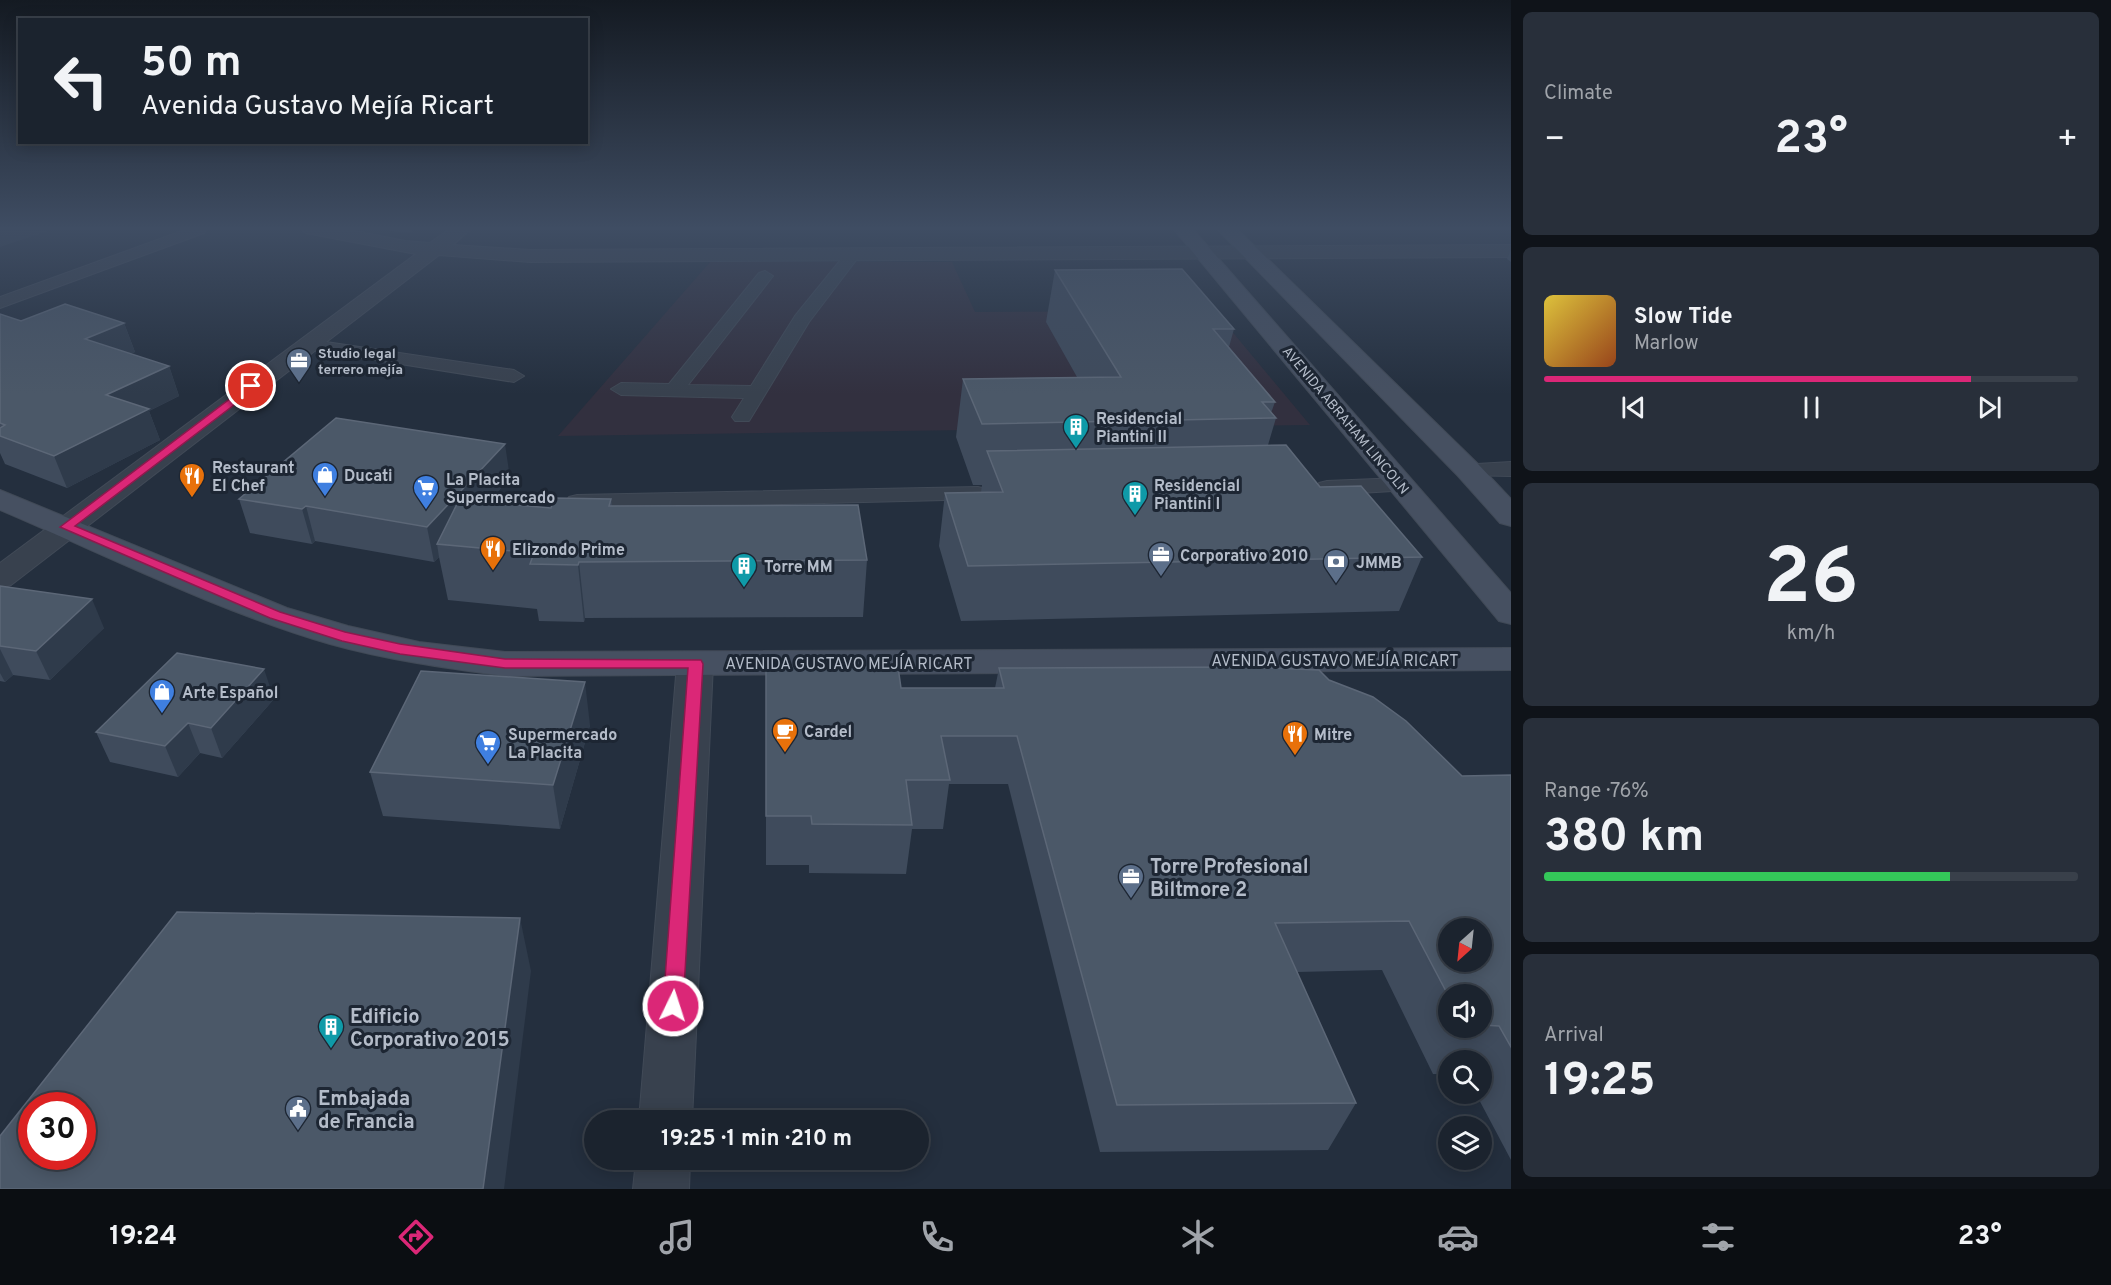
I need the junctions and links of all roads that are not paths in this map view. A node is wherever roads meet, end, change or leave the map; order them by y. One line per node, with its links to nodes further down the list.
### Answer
1 (56, 282): 7 (lane)
2 (388, 282): 8 (street)
3 (760, 282): 11 (lane)
4 (830, 282): 12 (lane)
5 (1230, 282): 16 (main road, AVENIDA ABRAHAM LINCOLN)
6 (1280, 282): 15 (main road)
7 (0, 303)
8 (306, 344): 9 (lane); 22 (street)
9 (514, 376)
10 (621, 389): 11 (lane)
11 (674, 390): 12 (lane)
12 (757, 392): 13 (lane)
13 (742, 417)
14 (1511, 469): 15 (lane)
15 (1468, 470): 21 (main road)
16 (1401, 485): 17 (lane); 24 (main road, AVENIDA ABRAHAM LINCOLN)
17 (1303, 488)
18 (994, 494): 20 (lane)
19 (0, 499): 22 (main road, AVENIDA GUSTAVO MEJÍA RICART)
20 (553, 503)
21 (1511, 518)
22 (66, 527): 23 (street); 26 (main road, AVENIDA GUSTAVO MEJÍA RICART)
23 (0, 578)
24 (1511, 614)
25 (1511, 659): 26 (main road, AVENIDA GUSTAVO MEJÍA RICART)
26 (696, 664): 27 (street)
27 (666, 1110)
28 (662, 1170): 29 (street)
29 (661, 1189)

